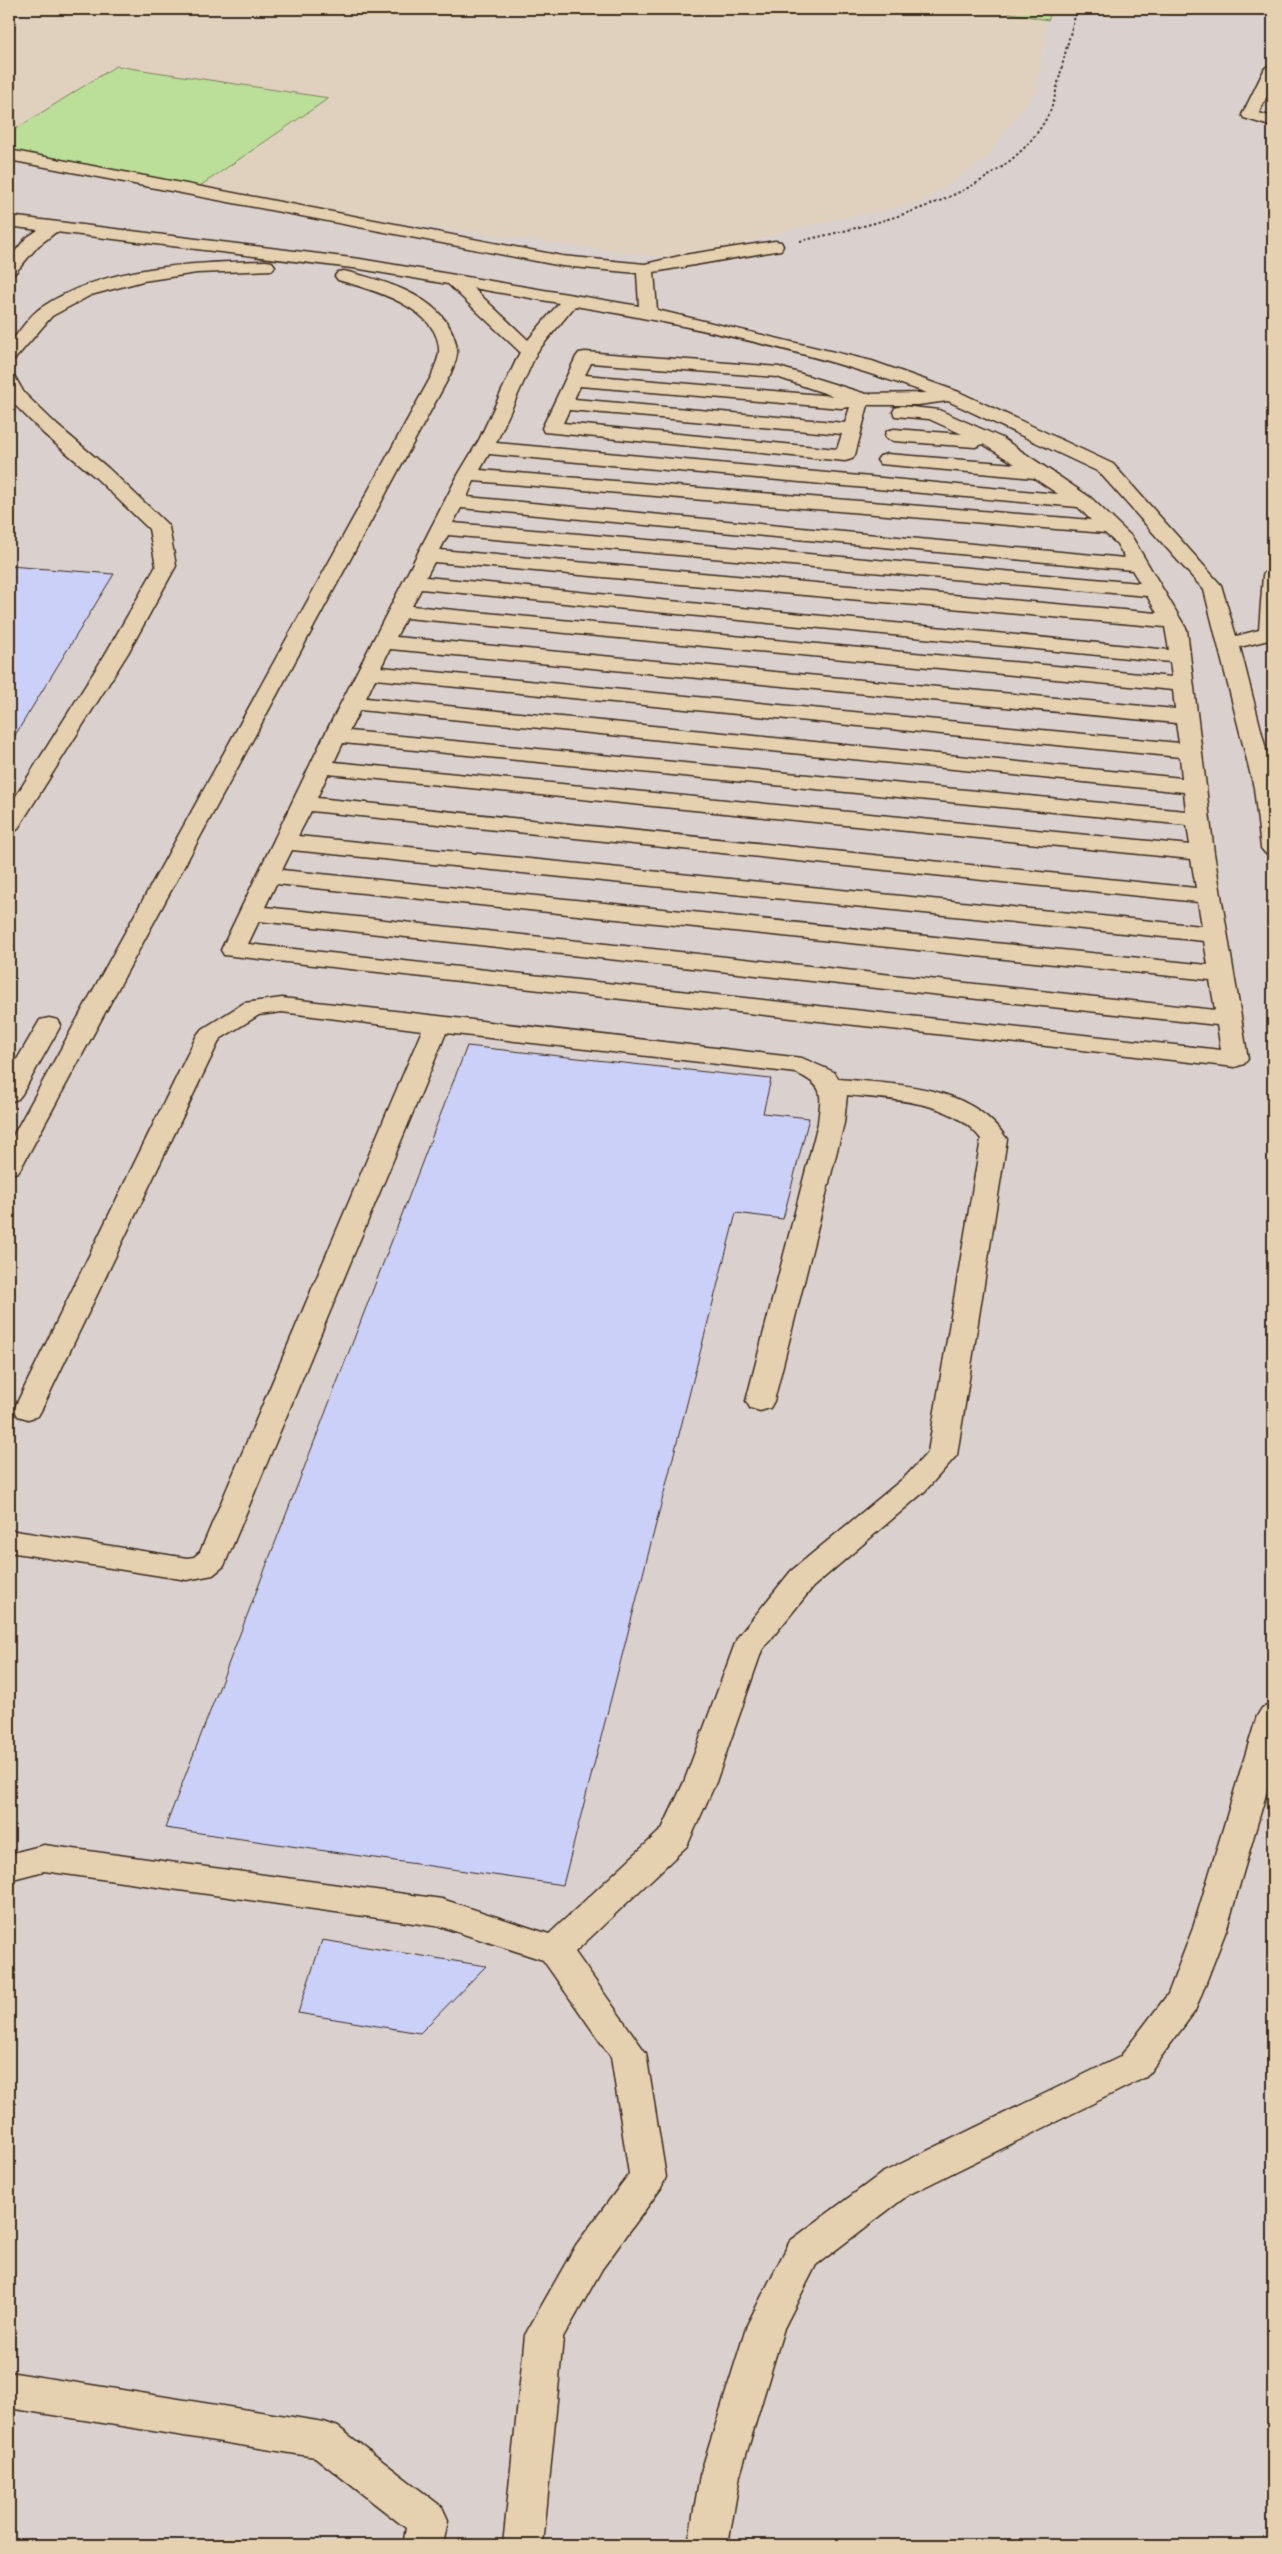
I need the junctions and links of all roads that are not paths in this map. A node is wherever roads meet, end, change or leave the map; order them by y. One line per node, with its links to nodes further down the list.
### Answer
1 (1273, 68): 2 (lane)
2 (1273, 122)
3 (9, 155): 10 (lane)
4 (9, 221): 5 (lane)
5 (52, 227): 6 (lane); 8 (lane)
6 (32, 242): 8 (lane); 9 (lane)
7 (775, 246): 10 (lane)
8 (252, 250): 11 (lane)
9 (9, 269)
10 (645, 269): 13 (lane)
11 (454, 280): 12 (lane); 14 (lane)
12 (572, 300): 13 (lane); 14 (lane)
13 (648, 313): 17 (lane)
14 (529, 352): 24 (lane)
15 (9, 355): 66 (lane)
16 (9, 381): 52 (lane)
17 (952, 396): 18 (lane); 40 (lane)
18 (861, 399): 19 (lane); 21 (lane)
19 (562, 404): 21 (lane); 21 (lane)
20 (901, 412): 23 (lane)
21 (853, 429)
22 (894, 435): 23 (lane)
23 (995, 442): 26 (lane)
24 (484, 448): 27 (lane); 29 (lane)
25 (887, 460): 26 (lane)
26 (1040, 472): 29 (lane)
27 (468, 475): 28 (lane); 30 (lane)
28 (455, 502): 31 (lane); 33 (lane)
29 (1084, 502): 30 (lane)
30 (1110, 527): 33 (lane)
31 (441, 528): 32 (lane); 36 (lane)
32 (428, 555): 35 (lane); 38 (lane)
33 (1139, 565): 36 (lane)
34 (1273, 575): 40 (lane)
35 (414, 582): 37 (lane); 41 (lane)
36 (1155, 592): 38 (lane)
37 (399, 611): 39 (lane); 43 (lane)
38 (1172, 621): 41 (lane)
39 (383, 642): 42 (lane); 45 (lane)
40 (1228, 644): 54 (lane)
41 (1180, 657): 43 (lane)
42 (368, 672): 44 (lane); 47 (lane)
43 (1183, 685): 45 (lane)
44 (352, 703): 46 (lane); 49 (lane)
45 (1187, 717): 47 (lane)
46 (336, 736): 48 (lane); 51 (lane)
47 (1191, 751): 49 (lane)
48 (320, 767): 50 (lane); 55 (lane)
49 (1195, 786): 51 (lane)
50 (302, 804): 53 (lane); 57 (lane)
51 (1198, 819): 55 (lane)
52 (9, 825)
53 (284, 842): 56 (lane); 59 (lane)
54 (1273, 848)
55 (1202, 853): 57 (lane)
56 (268, 876): 58 (lane); 60 (lane)
57 (1209, 896): 59 (lane)
58 (250, 913): 61 (lane); 61 (lane)
59 (1215, 935): 60 (lane)
60 (1221, 974): 61 (lane)
61 (1228, 1019)
62 (437, 1024): 64 (lane); 68 (lane); 69 (lane)
63 (49, 1025): 65 (lane)
64 (830, 1086): 67 (lane); 72 (lane)
65 (9, 1094)
66 (9, 1166)
67 (760, 1401)
68 (28, 1409)
69 (9, 1541)
70 (1273, 1716): 76 (lane)
71 (9, 1866): 72 (lane)
72 (555, 1950): 75 (lane)
73 (9, 2390): 74 (lane)
74 (424, 2545)
75 (523, 2545)
76 (708, 2545)

